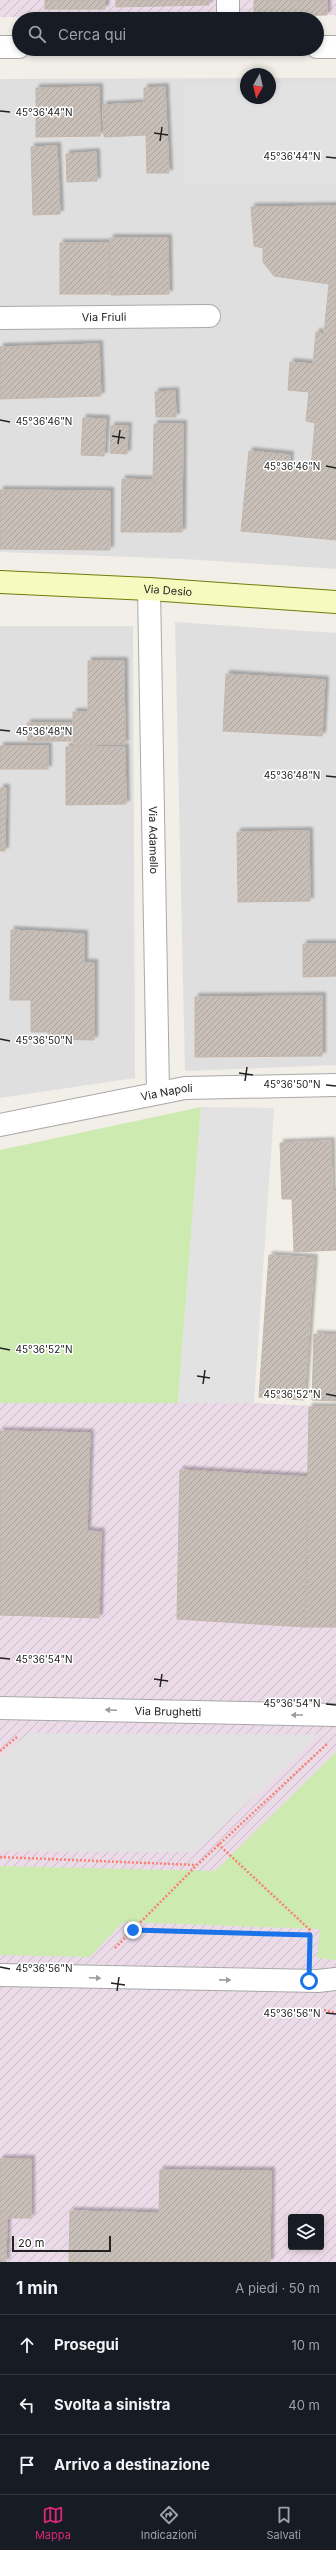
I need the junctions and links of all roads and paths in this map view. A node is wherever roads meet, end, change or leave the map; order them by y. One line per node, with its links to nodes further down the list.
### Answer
1 (228, 0): 2 (street)
2 (228, 12)
3 (12, 47): 6 (street)
4 (324, 47): 5 (street)
5 (336, 47)
6 (0, 48)
7 (208, 316): 8 (street, Via Friuli)
8 (0, 318)
9 (0, 582): 10 (street, Via Desio)
10 (149, 588): 11 (street, Via Desio); 13 (street, Via Adamello)
11 (336, 602)
12 (336, 1085): 13 (street, Via Napoli)
13 (158, 1092): 14 (street, Via Napoli)
14 (0, 1125)
15 (0, 1708): 16 (street, Via Brughetti, one-way to 15)
16 (334, 1715): 17 (path)
17 (218, 1844): 19 (path); 21 (path)
18 (0, 1857): 19 (path)
19 (197, 1865): 20 (path)
20 (133, 1930): 21 (path); 23 (path)
21 (310, 1935): 24 (path)
22 (0, 1975): 23 (street, one-way to 23)
23 (105, 1979): 24 (street, one-way to 24)
24 (325, 1983)

